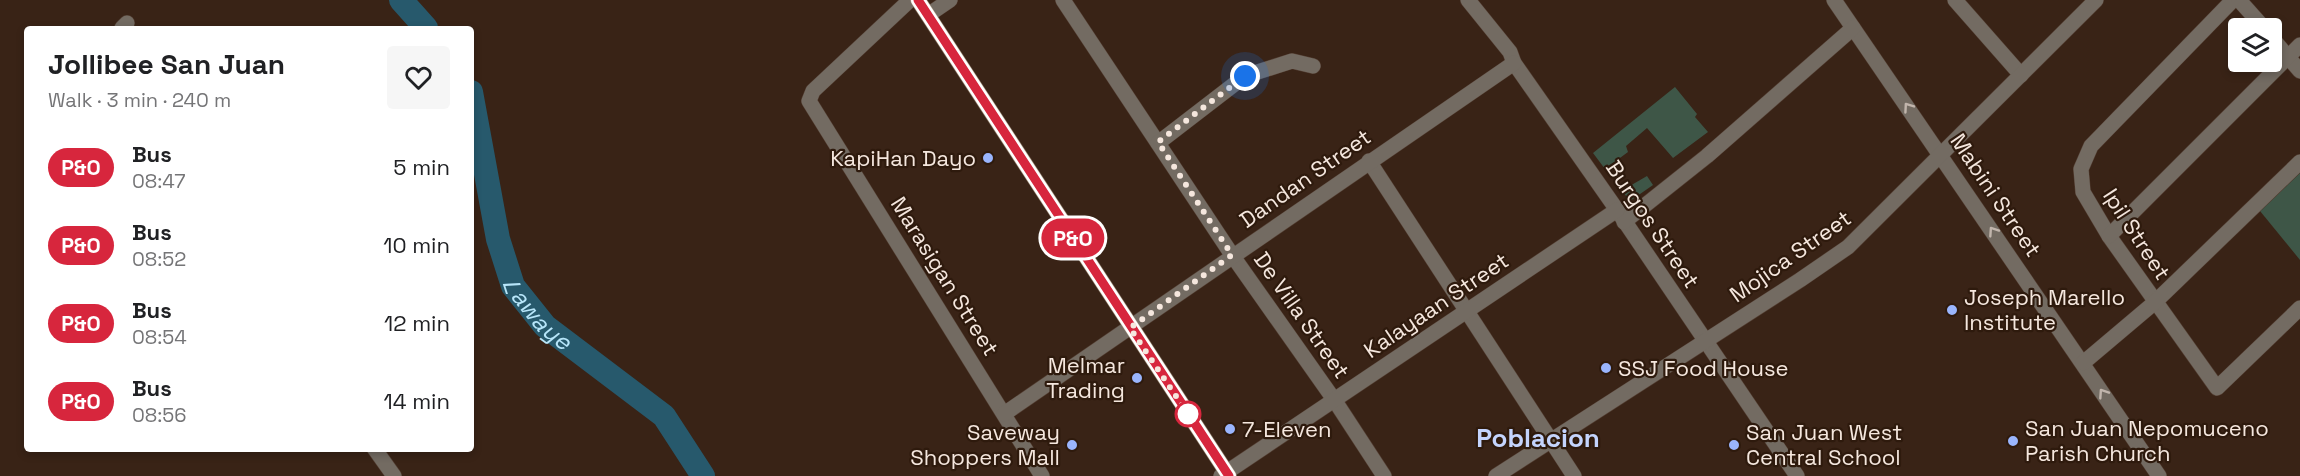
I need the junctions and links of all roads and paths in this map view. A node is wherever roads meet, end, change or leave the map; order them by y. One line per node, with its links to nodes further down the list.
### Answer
1 (910, 0): 35 (street, Marasigan Street)
2 (918, 0): 11 (main road)
3 (950, 0): 11 (street)
4 (1063, 0): 21 (street, De Villa Street)
5 (1468, 0): 17 (street, Burgos Street)
6 (1834, 0): 13 (street, Mabini Street)
7 (1955, 0): 20 (street)
8 (2096, 0): 20 (street, Mojica Street)
9 (2233, 0): 26 (street, Ipil Street)
10 (2239, 0): 12 (street)
11 (928, 15): 31 (main road)
12 (2255, 18)
13 (1853, 28): 22 (street, Mabini Street, one-way to 13); 25 (street, Kalayaan Street)
14 (2300, 45): 16 (street)
15 (2282, 50): 16 (street)
16 (2288, 57): 19 (street); 26 (street)
17 (1514, 63): 23 (street, Dandan Street); 25 (street, Burgos Street)
18 (1313, 66): 21 (street)
19 (2300, 71)
20 (2021, 75): 22 (street, Mojica Street)
21 (1158, 142): 27 (street, De Villa Street)
22 (1941, 155): 32 (street, Mojica Street); 33 (street, Mabini Street, one-way to 22)
23 (1369, 161): 27 (street, Dandan Street); 30 (street)
24 (2300, 162): 28 (street)
25 (1621, 216): 30 (street, Kalayaan Street); 32 (street, Burgos Street)
26 (2109, 236): 28 (street, Ipil Street)
27 (1232, 255): 31 (street, Dandan Street); 34 (street, De Villa Street)
28 (2154, 303): 29 (street, Ipil Street); 33 (street)
29 (2300, 308)
30 (1466, 311): 34 (street, Kalayaan Street); 36 (street)
31 (1130, 328): 35 (street, Dandan Street); 38 (main road)
32 (1706, 341): 36 (street, Mojica Street); 44 (street, Burgos Street)
33 (2083, 363): 45 (street, Mabini Street, one-way to 33)
34 (1335, 401): 38 (street, Kalayaan Street); 41 (street, De Villa Street)
35 (1004, 414): 40 (street, Marasigan Street)
36 (1551, 441): 42 (street, Mojica Street); 43 (street)
37 (377, 452): 39 (street)
38 (1225, 475)
39 (394, 476)
40 (1042, 476)
41 (1384, 476)
42 (1496, 476)
43 (1574, 476)
44 (1797, 476)
45 (2159, 476)

